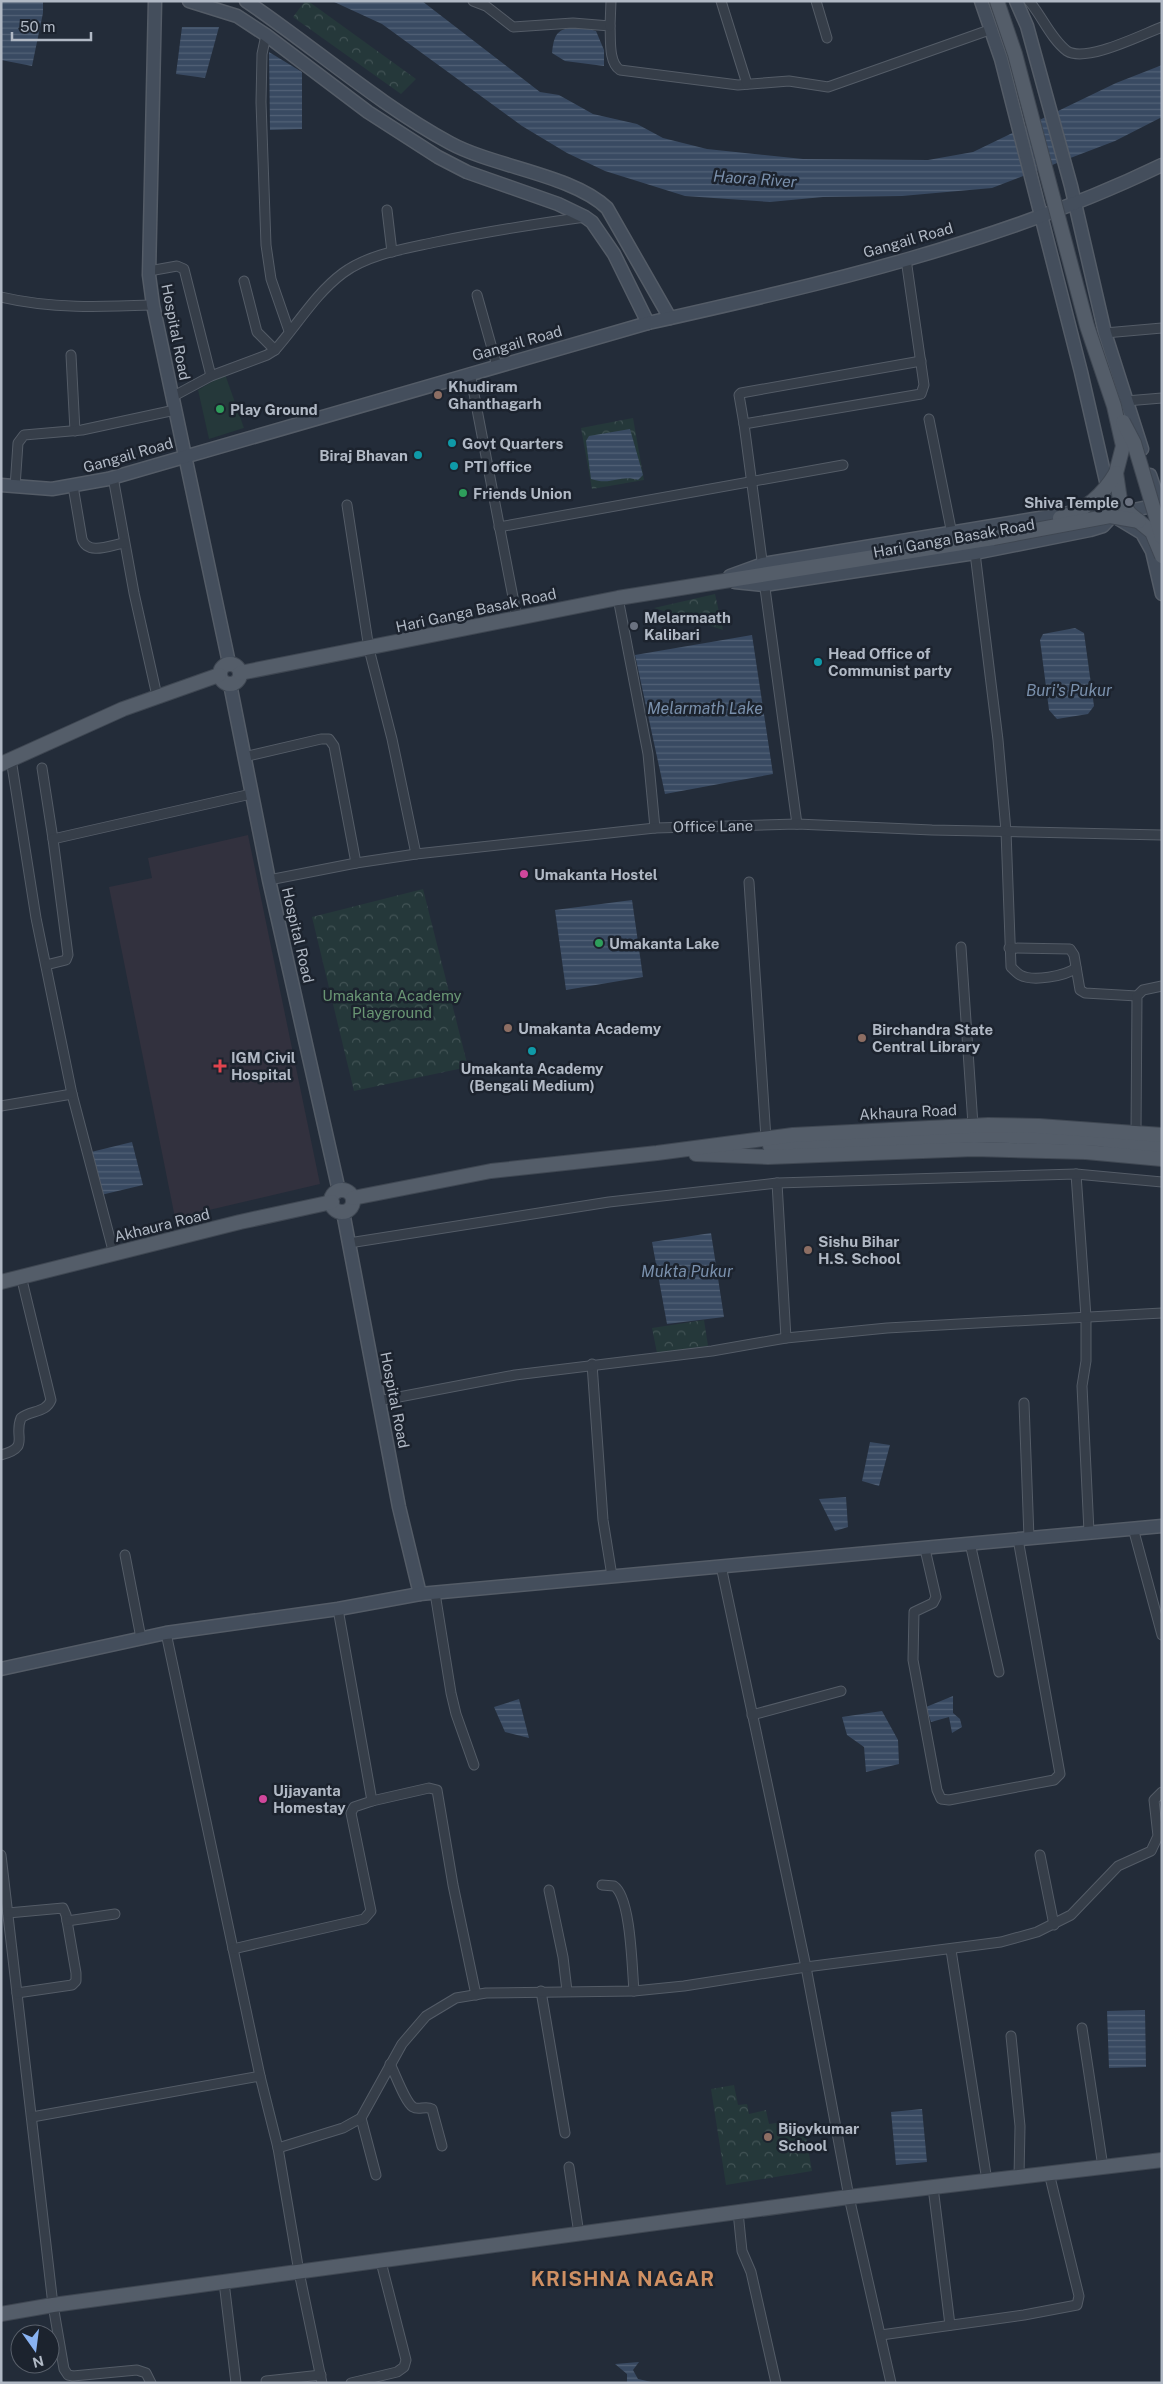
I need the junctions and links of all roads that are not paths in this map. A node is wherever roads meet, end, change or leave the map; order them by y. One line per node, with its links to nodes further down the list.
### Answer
1 (155, 1): 25 (street, Hospital Road)
2 (189, 1): 15 (street)
3 (246, 1): 30 (street)
4 (473, 1): 12 (street)
5 (611, 1): 12 (street)
6 (721, 1): 17 (street)
7 (816, 1): 16 (street)
8 (981, 1): 14 (street)
9 (997, 1): 43 (main road, bridge)
10 (1016, 1): 19 (street)
11 (1029, 1): 13 (street)
12 (610, 26): 17 (street)
13 (1162, 27)
14 (992, 29): 17 (street); 21 (street)
15 (266, 35): 22 (street); 33 (street)
16 (827, 38)
17 (747, 84)
18 (1162, 165): 19 (street, Gangail Road)
19 (1074, 203): 21 (street, Gangail Road); 34 (street)
20 (387, 210): 23 (street)
21 (1040, 216): 24 (street, Gangail Road); 57 (street)
22 (585, 217): 23 (street); 31 (street)
23 (392, 252): 33 (street)
24 (906, 259): 30 (street, Gangail Road); 37 (street)
25 (149, 271): 29 (street, Hospital Road); 40 (street)
26 (244, 281): 35 (street)
27 (477, 295): 38 (street)
28 (1, 297): 29 (street)
29 (153, 305): 42 (street, Hospital Road)
30 (670, 318): 31 (street, Gangail Road)
31 (648, 323): 38 (street, Gangail Road)
32 (1162, 328): 34 (street)
33 (289, 331): 35 (street)
34 (1105, 334): 43 (street)
35 (275, 350): 40 (street)
36 (71, 355): 46 (street)
37 (921, 361): 45 (street); 45 (street)
38 (497, 366): 39 (street, Gangail Road)
39 (470, 373): 47 (street, Gangail Road); 59 (street)
40 (211, 376): 42 (street)
41 (1162, 398): 43 (street)
42 (173, 403): 46 (street); 47 (street, Hospital Road)
43 (1120, 403): 49 (main road, bridge); 56 (street); 61 (main road, bridge)
44 (929, 419): 60 (street)
45 (744, 424): 51 (street)
46 (75, 431): 54 (street)
47 (184, 455): 50 (street, Gangail Road); 71 (street, Hospital Road)
48 (843, 465): 51 (street)
49 (1116, 473): 58 (main road, bridge); 62 (main road, bridge)
50 (113, 477): 53 (street, Gangail Road); 63 (street)
51 (753, 482): 59 (street); 66 (street)
52 (1, 485): 54 (street, Gangail Road)
53 (74, 486): 54 (street, Gangail Road); 63 (street)
54 (15, 487)
55 (347, 505): 70 (street)
56 (1161, 507): 57 (street)
57 (1114, 514): 60 (street, Hari Ganga Basak Road); 64 (street, Hari Ganga Basak Road); 67 (street)
58 (1139, 521): 62 (main road, bridge); 65 (main road, bridge)
59 (499, 527): 69 (street)
60 (952, 534): 66 (street, Hari Ganga Basak Road)
61 (1162, 537)
62 (992, 538): 66 (main road, Hari Ganga Basak Road)
63 (124, 542): 74 (street)
64 (975, 553): 66 (street, Hari Ganga Basak Road); 81 (street)
65 (1162, 556)
66 (763, 574): 68 (main road, Hari Ganga Basak Road); 79 (street)
67 (1162, 594)
68 (618, 598): 69 (main road, Hari Ganga Basak Road); 80 (street)
69 (518, 618): 70 (main road, Hari Ganga Basak Road)
70 (369, 649): 72 (main road, Hari Ganga Basak Road); 84 (street)
71 (229, 663): 72 (main road); 73 (main road)
72 (240, 673): 73 (main road)
73 (225, 680): 74 (main road); 75 (street, Hospital Road)
74 (157, 696): 76 (main road)
75 (244, 757): 78 (street, Hospital Road); 85 (street)
76 (6, 761): 90 (street)
77 (42, 768): 83 (street)
78 (251, 794): 83 (street); 86 (street, Hospital Road)
79 (797, 824): 80 (street, Office Lane); 81 (street, Office Lane)
80 (655, 828): 84 (street, Office Lane)
81 (1006, 830): 82 (street, Office Lane); 89 (street)
82 (1162, 835)
83 (53, 839): 90 (street)
84 (416, 854): 85 (street, Office Lane)
85 (356, 863): 86 (street, Office Lane)
86 (269, 880): 106 (street, Hospital Road)
87 (749, 882): 99 (street)
88 (961, 946): 96 (street)
89 (1010, 948): 91 (street); 91 (street)
90 (46, 965): 94 (street)
91 (1076, 968): 93 (street)
92 (1162, 986): 93 (street)
93 (1137, 996): 97 (street)
94 (72, 1094): 95 (street); 110 (street)
95 (1, 1106)
96 (975, 1130): 97 (main road, Akhaura Road); 99 (main road, Akhaura Road); 100 (main road); 101 (main road)
97 (1136, 1132): 98 (main road, Akhaura Road)
98 (1162, 1136)
99 (766, 1138): 101 (main road, Akhaura Road)
100 (1162, 1148)
101 (657, 1153): 102 (main road, Akhaura Road); 107 (main road, Akhaura Road)
102 (1162, 1159)
103 (1076, 1174): 104 (street); 105 (street); 114 (street)
104 (1162, 1182)
105 (777, 1183): 109 (street); 115 (street)
106 (336, 1197): 107 (main road); 108 (main road); 110 (main road, Akhaura Road)
107 (353, 1198): 108 (main road)
108 (343, 1212): 109 (street, Hospital Road)
109 (349, 1243): 117 (street, Hospital Road)
110 (114, 1254): 111 (main road, Akhaura Road)
111 (21, 1276): 112 (main road, Akhaura Road); 119 (street)
112 (1, 1282)
113 (1162, 1313): 114 (street)
114 (1086, 1317): 115 (street); 122 (street)
115 (786, 1338): 116 (street)
116 (592, 1364): 117 (street); 128 (street)
117 (378, 1400): 130 (street, Hospital Road)
118 (1024, 1403): 123 (street)
119 (1, 1455)
120 (1162, 1526): 121 (street)
121 (1133, 1528): 122 (street); 133 (street)
122 (1089, 1532): 123 (street)
123 (1024, 1538): 124 (street); 125 (street)
124 (970, 1543): 125 (street); 136 (street)
125 (925, 1549): 127 (street)
126 (126, 1555): 134 (street)
127 (721, 1566): 128 (street); 138 (street)
128 (612, 1576): 129 (street)
129 (435, 1592): 130 (street); 139 (street)
130 (420, 1594): 131 (street)
131 (338, 1608): 132 (street); 141 (street)
132 (166, 1633): 134 (street); 150 (street)
133 (1162, 1635)
134 (141, 1638): 135 (street)
135 (1, 1669)
136 (999, 1672)
137 (841, 1691): 138 (street)
138 (752, 1715): 152 (street)
139 (474, 1765)
140 (1162, 1792): 149 (street)
141 (372, 1801): 150 (street); 157 (street)
142 (1, 1855): 146 (street)
143 (1040, 1855): 149 (street)
144 (602, 1885): 155 (street)
145 (549, 1890): 154 (street)
146 (8, 1913): 148 (street); 156 (street)
147 (115, 1914): 148 (street)
148 (68, 1921): 156 (street)
149 (1054, 1925): 151 (street)
150 (233, 1949): 161 (street)
151 (951, 1950): 152 (street); 173 (street)
152 (806, 1967): 155 (street); 175 (street)
153 (541, 1991): 154 (street); 157 (street); 164 (street)
154 (567, 1991): 155 (street)
155 (634, 1991)
156 (17, 1993): 162 (street)
157 (476, 1995): 160 (street)
158 (1082, 2028): 169 (street)
159 (1011, 2036): 172 (street)
160 (390, 2064): 163 (street); 165 (street)
161 (260, 2076): 162 (street); 166 (street)
162 (32, 2117): 181 (street)
163 (361, 2118): 166 (street); 171 (street)
164 (565, 2133)
165 (442, 2146)
166 (278, 2148): 179 (street)
167 (1162, 2160): 169 (main road)
168 (569, 2167): 177 (street)
169 (1103, 2167): 170 (main road)
170 (1049, 2173): 172 (main road); 183 (street)
171 (376, 2175)
172 (1019, 2177): 173 (main road)
173 (987, 2181): 174 (main road)
174 (933, 2187): 175 (main road); 183 (street)
175 (848, 2197): 176 (main road); 184 (street)
176 (738, 2212): 177 (main road); 190 (street)
177 (579, 2234): 178 (main road)
178 (381, 2262): 179 (main road); 189 (street)
179 (299, 2272): 180 (main road); 185 (street)
180 (224, 2282): 181 (main road); 188 (street)
181 (53, 2304): 182 (main road); 187 (street)
182 (1, 2314)
183 (950, 2325): 184 (street)
184 (881, 2335): 191 (street)
185 (322, 2379): 186 (street)
186 (266, 2381)
187 (151, 2383)
188 (236, 2383)
189 (351, 2383)
190 (776, 2383)
191 (891, 2383)

